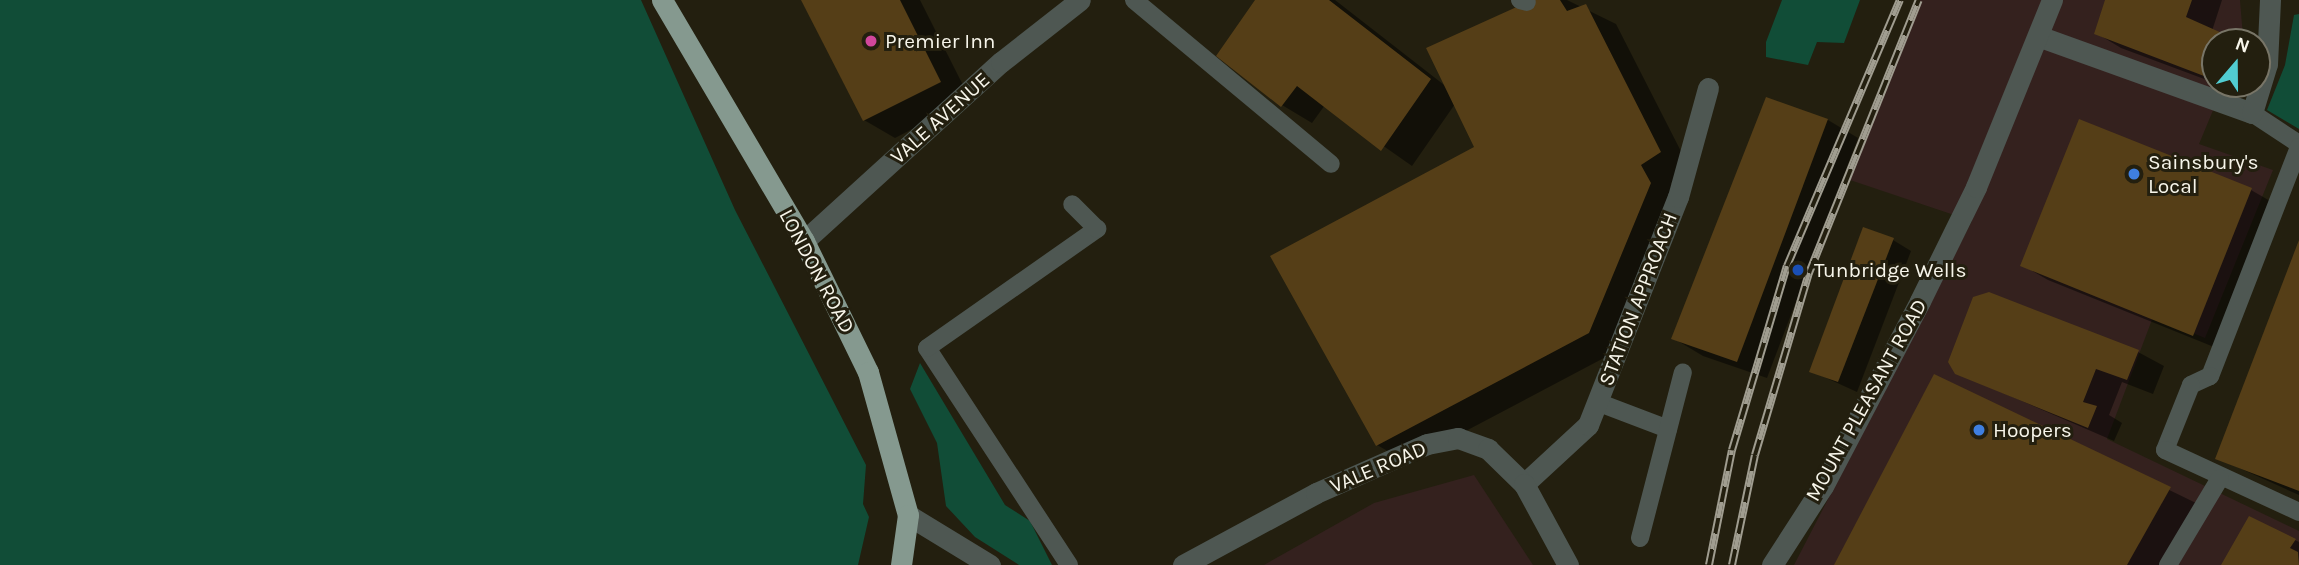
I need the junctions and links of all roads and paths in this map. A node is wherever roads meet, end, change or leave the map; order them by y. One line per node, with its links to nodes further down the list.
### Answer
1 (662, 0): 12 (highway, LONDON ROAD)
2 (1080, 0): 12 (street, VALE AVENUE)
3 (1134, 0): 10 (lane)
4 (2052, 0): 6 (street, MOUNT PLEASANT ROAD)
5 (2270, 0): 8 (street)
6 (2038, 36): 8 (street); 26 (street, MOUNT PLEASANT ROAD)
7 (1708, 88): 14 (street, STATION APPROACH)
8 (2252, 113): 9 (lane)
9 (2299, 146): 16 (lane)
10 (1331, 164)
11 (1072, 204): 23 (lane)
12 (804, 242): 19 (highway, LONDON ROAD)
13 (1683, 372): 15 (lane)
14 (1597, 402): 15 (lane); 17 (street, STATION APPROACH)
15 (1668, 429): 20 (lane)
16 (2220, 478): 18 (lane); 27 (lane)
17 (1524, 484): 24 (street, VALE ROAD); 25 (street, VALE ROAD)
18 (2299, 512)
19 (908, 515): 21 (highway, LONDON ROAD); 22 (street)
20 (1640, 538)
21 (901, 565)
22 (990, 565)
23 (1069, 565)
24 (1183, 565)
25 (1568, 565)
26 (1772, 565)
27 (2168, 565)

